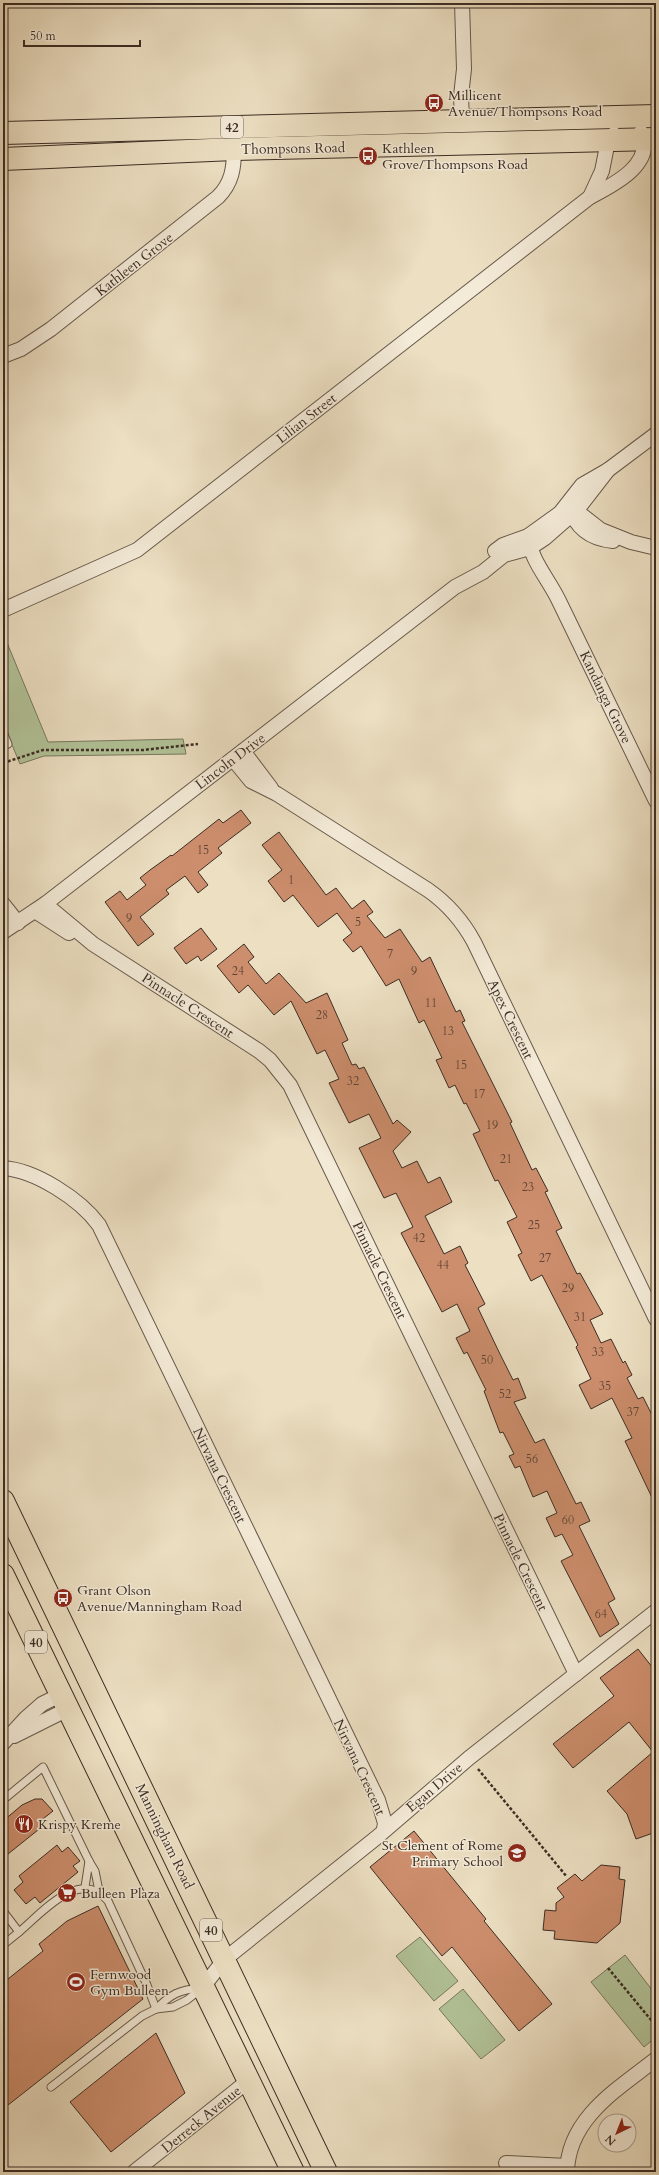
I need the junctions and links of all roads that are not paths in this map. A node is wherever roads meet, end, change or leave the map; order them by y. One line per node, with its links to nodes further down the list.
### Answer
1 (462, 3): 4 (street)
2 (656, 116): 3 (main road, Thompsons Road / 42)
3 (628, 117): 4 (main road, Thompsons Road / 42); 7 (street); 8 (street, Lilian Street)
4 (467, 121): 5 (main road, Thompsons Road / 42); 9 (main road)
5 (234, 127): 6 (main road, Thompsons Road / 42); 10 (main road)
6 (3, 133)
7 (650, 139): 8 (main road, Thompsons Road / 42); 12 (street, Lilian Street)
8 (610, 140): 9 (main road, Thompsons Road / 42); 12 (street, Lilian Street)
9 (468, 144): 10 (main road, Thompsons Road / 42)
10 (234, 149): 11 (main road, Thompsons Road / 42); 13 (street, Kathleen Grove)
11 (3, 158)
12 (590, 196): 18 (street, Lilian Street)
13 (3, 356)
14 (656, 434): 15 (street, Lincoln Drive)
15 (572, 510): 16 (street, Lincoln Drive); 17 (street)
16 (531, 543): 21 (street, Lincoln Drive); 22 (street, Kandanga Grove)
17 (656, 548)
18 (3, 610)
19 (3, 732): 20 (lane)
20 (3, 746)
21 (238, 755): 24 (street, Lincoln Drive); 27 (street, Apex Crescent)
22 (656, 801)
23 (3, 904): 25 (street)
24 (40, 908): 25 (street, Lincoln Drive); 31 (street, Pinnacle Crescent)
25 (8, 927)
26 (3, 1168): 36 (street, Nirvana Crescent)
27 (656, 1320)
28 (3, 1500): 32 (main road, Manningham Road / 40)
29 (3, 1575): 33 (main road, 40)
30 (656, 1611): 31 (street, Egan Drive)
31 (576, 1674): 36 (street, Egan Drive)
32 (94, 1689): 33 (main road); 43 (main road, Manningham Road / 40)
33 (65, 1701): 34 (street); 44 (main road, 40)
34 (6, 1741)
35 (3, 1800): 37 (lane)
36 (384, 1829): 43 (street, Egan Drive)
37 (89, 1861): 38 (lane); 39 (lane)
38 (85, 1887): 39 (lane); 41 (lane)
39 (98, 1891): 45 (lane)
40 (3, 1911): 41 (lane)
41 (19, 1932): 42 (lane)
42 (3, 1945)
43 (225, 1959): 44 (street, Egan Drive); 53 (main road, Manningham Road / 40)
44 (202, 1988): 45 (lane); 45 (lane); 47 (main road, 40)
45 (156, 2009): 48 (lane)
46 (656, 2059): 50 (street)
47 (248, 2081): 51 (street, Derreck Avenue); 52 (main road, 40)
48 (51, 2087)
49 (506, 2163): 50 (street)
50 (567, 2169)
51 (134, 2172)
52 (293, 2172)
53 (326, 2172)

